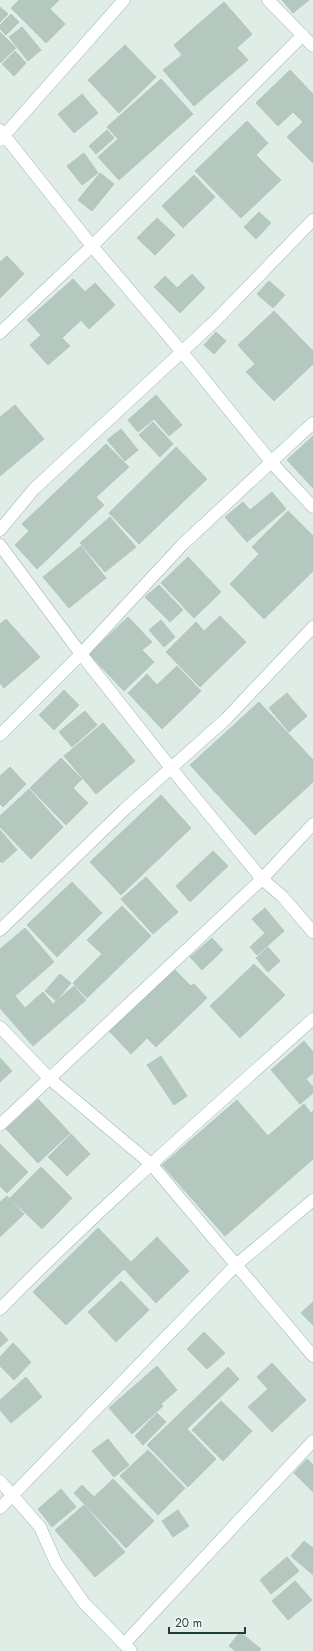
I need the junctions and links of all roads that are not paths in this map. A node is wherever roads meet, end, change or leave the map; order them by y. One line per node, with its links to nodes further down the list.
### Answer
1 (124, 0): 5 (street)
2 (268, 0): 3 (street)
3 (303, 35): 4 (street); 7 (street)
4 (313, 46)
5 (2, 135): 7 (street)
6 (313, 220): 9 (street)
7 (92, 246): 8 (street); 9 (street)
8 (0, 333)
9 (182, 352): 11 (street); 13 (street)
10 (313, 423): 11 (street)
11 (272, 463): 12 (street); 16 (street)
12 (313, 507)
13 (0, 530)
14 (0, 545): 16 (street)
15 (313, 627): 18 (street)
16 (81, 654): 17 (street); 18 (street)
17 (0, 735)
18 (171, 768): 20 (street); 21 (street)
19 (313, 824): 20 (street)
20 (262, 879): 22 (street); 25 (street)
21 (0, 930)
22 (313, 932)
23 (313, 1019): 27 (street)
24 (0, 1028): 25 (street)
25 (50, 1079): 26 (street); 27 (street)
26 (0, 1125)
27 (150, 1164): 29 (street); 30 (street)
28 (313, 1200): 29 (street)
29 (236, 1265): 31 (street); 34 (street)
30 (0, 1309)
31 (313, 1356)
32 (313, 1441): 36 (street)
33 (0, 1481): 34 (street)
34 (13, 1495): 35 (street); 36 (street)
35 (0, 1508)
36 (128, 1648)

